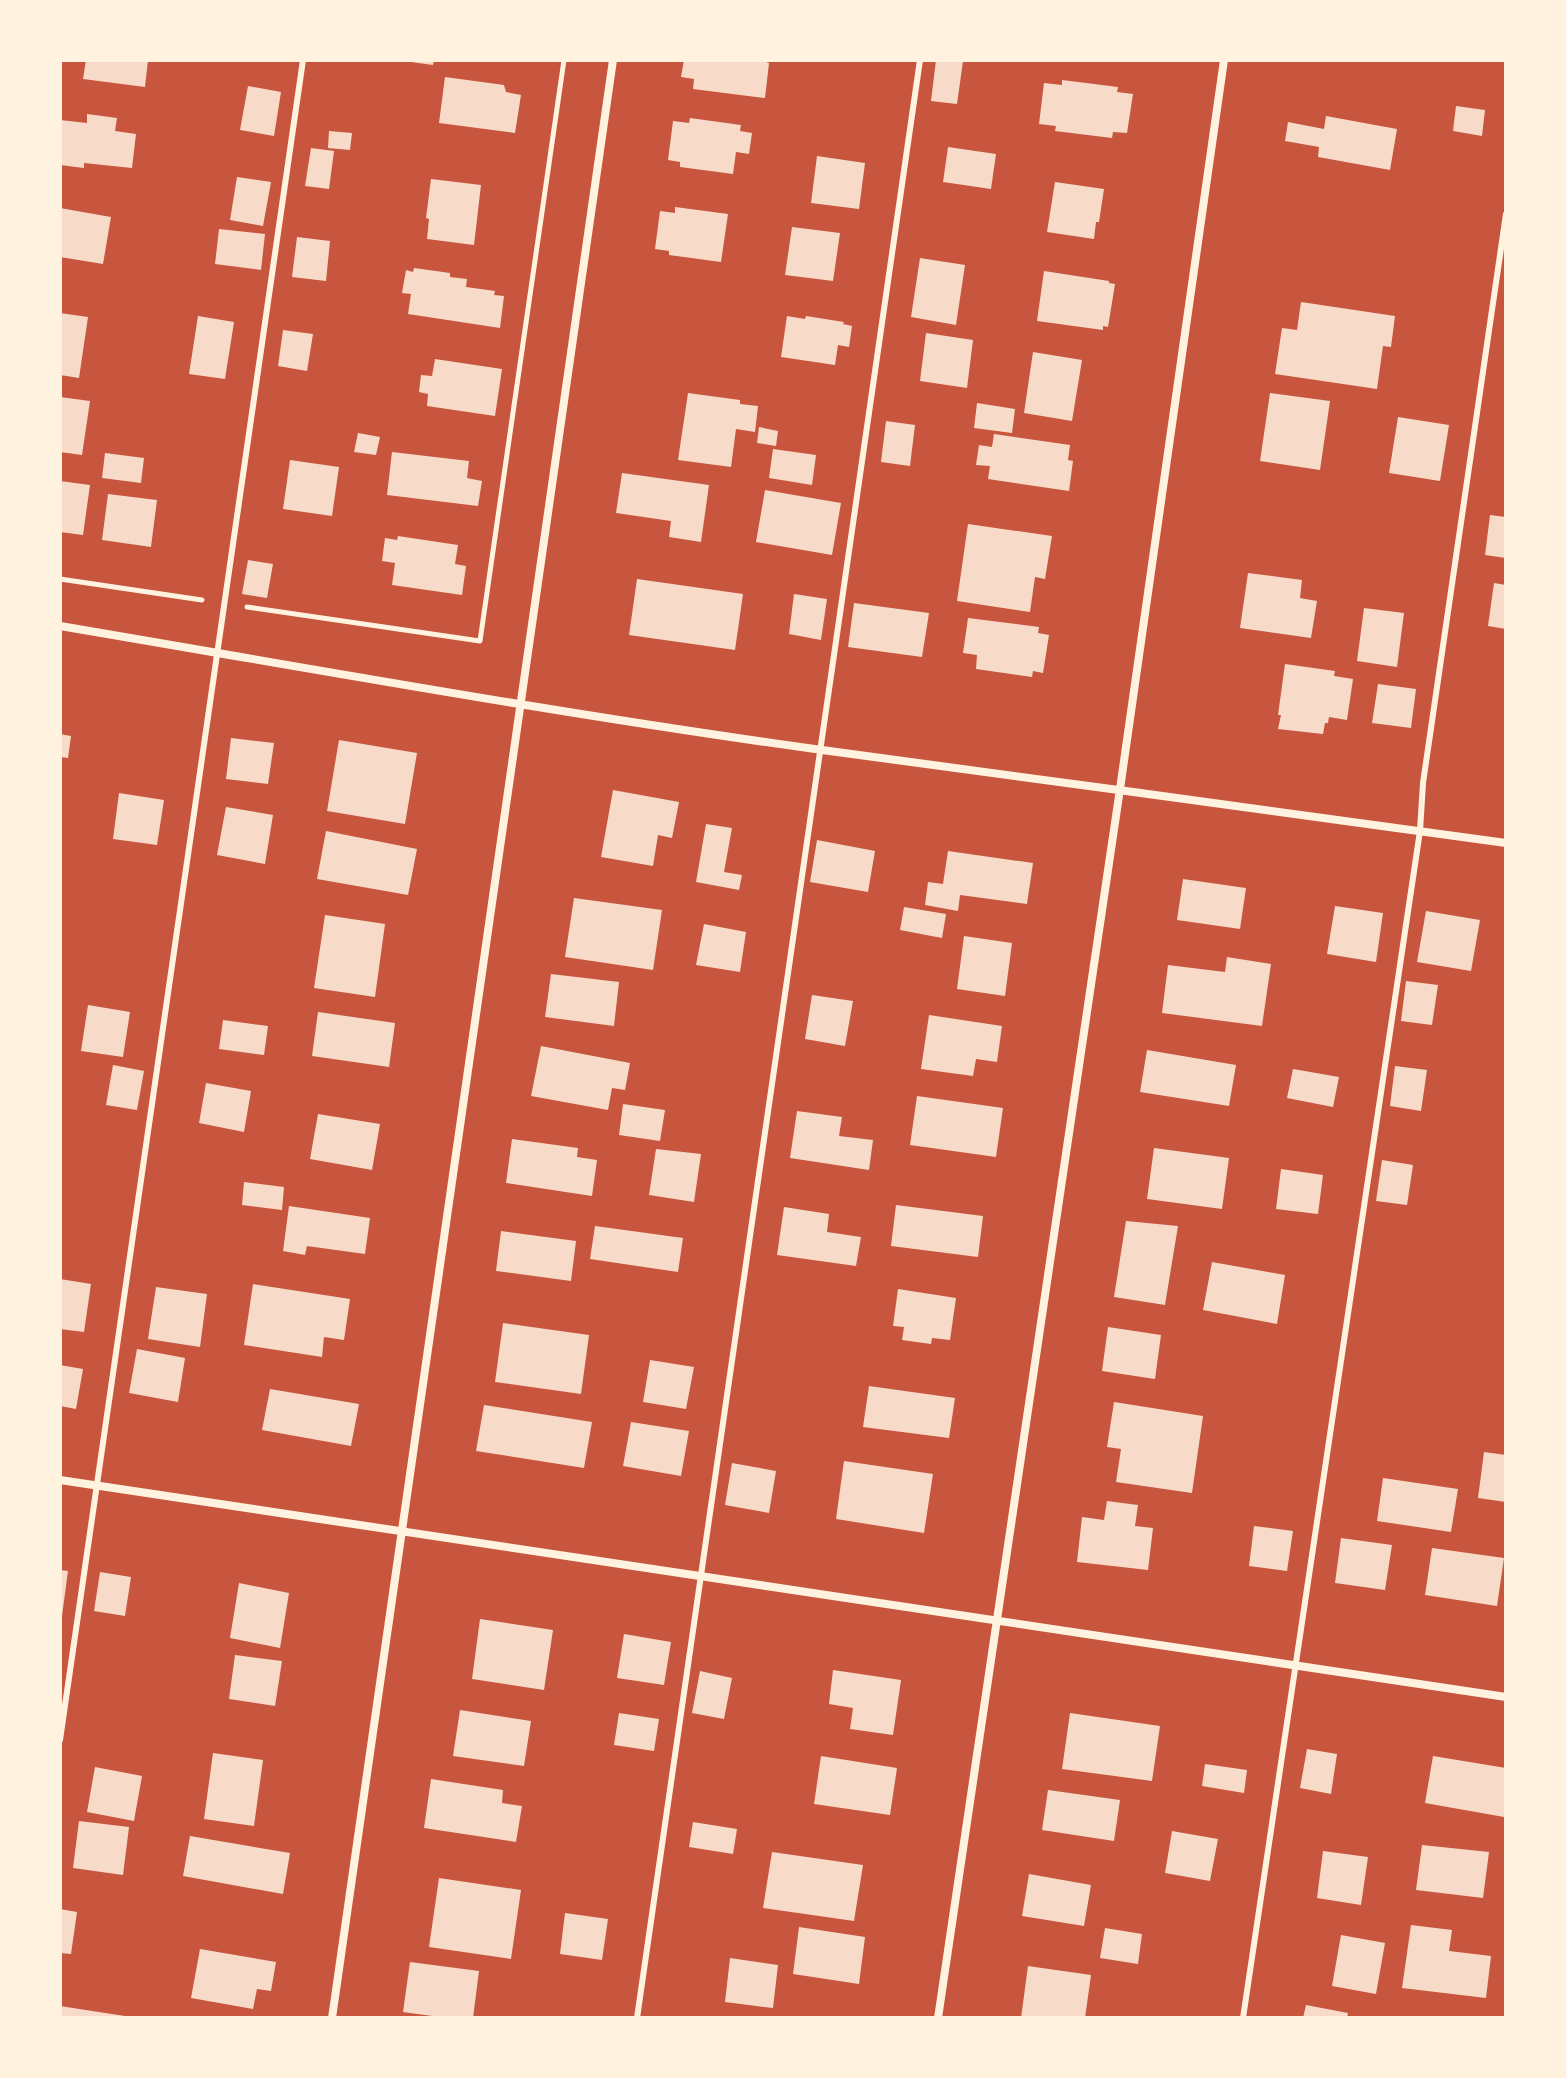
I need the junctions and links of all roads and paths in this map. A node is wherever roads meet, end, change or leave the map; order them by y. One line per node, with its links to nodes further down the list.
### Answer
1 (303, 60): 8 (lane)
2 (564, 60): 8 (path)
3 (613, 60): 11 (street)
4 (920, 60): 12 (lane)
5 (1224, 60): 13 (street)
6 (1506, 214): 14 (lane)
7 (60, 579): 8 (path)
8 (223, 603): 10 (lane)
9 (60, 626): 10 (street)
10 (216, 652): 11 (street); 17 (lane)
11 (521, 705): 12 (street); 18 (street)
12 (820, 750): 13 (street); 19 (lane)
13 (1120, 789): 14 (street); 20 (street)
14 (1420, 831): 15 (street); 21 (lane)
15 (1506, 843)
16 (60, 1480): 17 (street)
17 (97, 1485): 18 (street); 23 (lane)
18 (402, 1531): 19 (street); 24 (street)
19 (701, 1576): 20 (street); 25 (lane)
20 (999, 1620): 21 (street); 26 (street)
21 (1295, 1665): 22 (street); 27 (lane)
22 (1506, 1697)
23 (60, 1740)
24 (332, 2018)
25 (637, 2018)
26 (938, 2018)
27 (1243, 2018)

